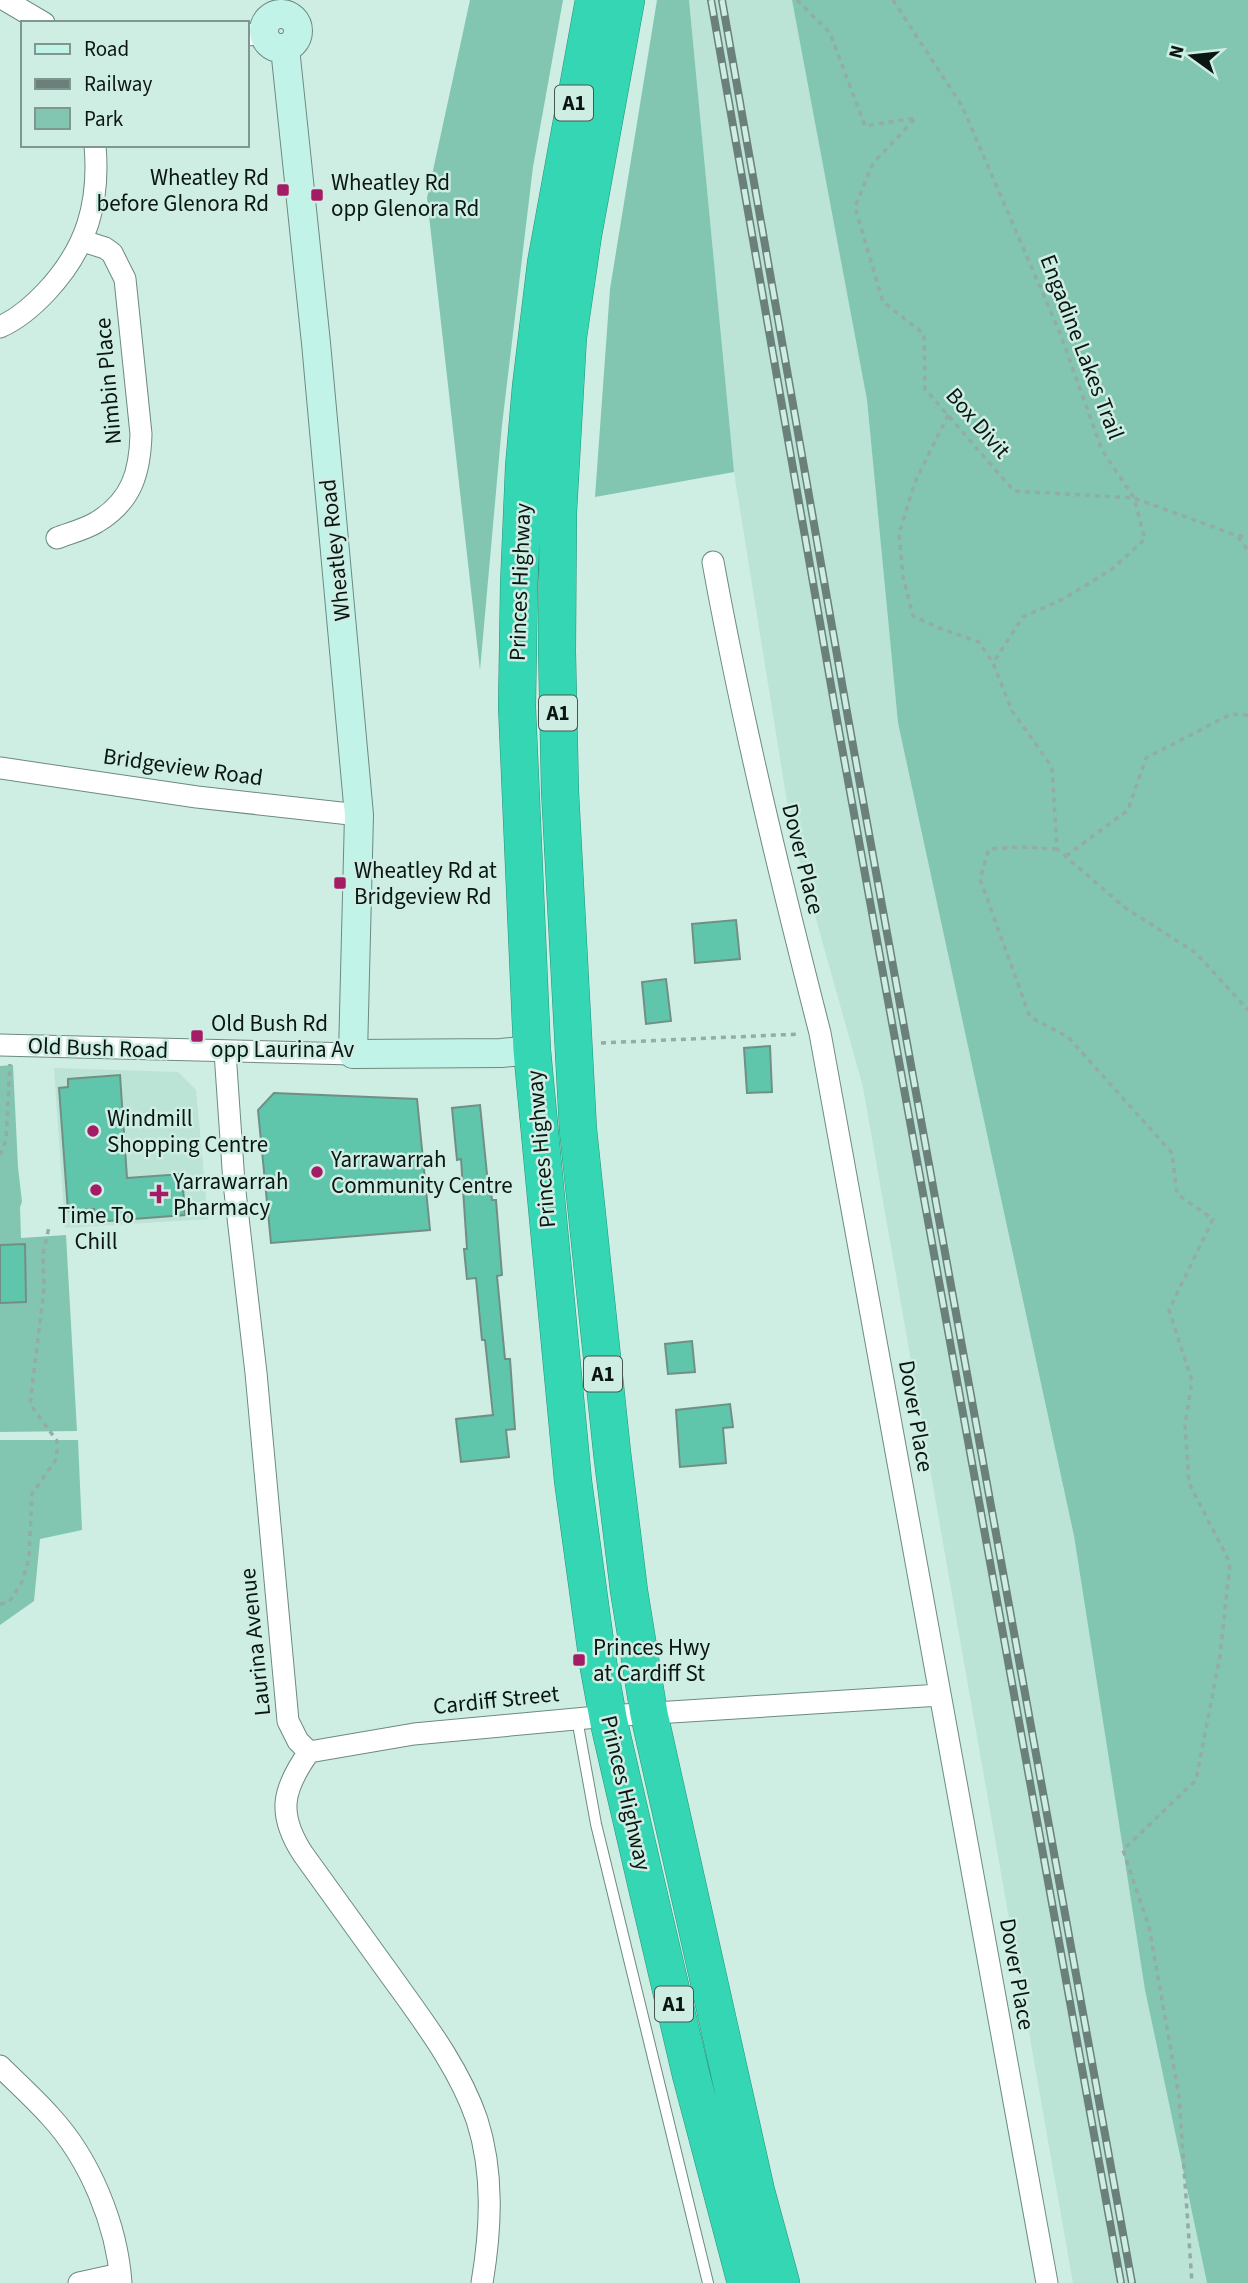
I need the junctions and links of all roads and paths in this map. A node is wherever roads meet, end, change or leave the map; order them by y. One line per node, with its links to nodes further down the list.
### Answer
1 (5, 0): 6 (street)
2 (594, 0): 28 (highway, Princes Highway / A1)
3 (626, 0): 20 (highway, Princes Highway / A1)
4 (797, 0): 11 (path, Box Divit)
5 (892, 0): 12 (path, Engadine Lakes Trail)
6 (41, 21)
7 (270, 26): 22 (street, Wheatley Road)
8 (95, 147): 9 (street)
9 (83, 241): 10 (street); 15 (street, Nimbin Place)
10 (0, 327)
11 (948, 415): 12 (path, Box Divit); 18 (path)
12 (1134, 498): 13 (path, Box Divit); 18 (path, Engadine Lakes Trail)
13 (1238, 536): 14 (path); 16 (path)
14 (1248, 536)
15 (57, 538)
16 (1248, 551)
17 (713, 562): 26 (street, Dover Place)
18 (993, 663): 23 (path)
19 (1248, 715): 24 (path)
20 (558, 733): 28 (highway); 32 (highway, Princes Highway / A1)
21 (0, 768): 22 (street, Bridgeview Road)
22 (359, 815): 31 (street, Wheatley Road)
23 (1057, 849): 24 (path); 48 (path)
24 (1066, 856): 25 (path)
25 (1248, 1010)
26 (820, 1033): 27 (path); 36 (street, Dover Place)
27 (599, 1043)
28 (532, 1050): 31 (street, Old Bush Road); 32 (highway); 38 (highway, Princes Highway / A1)
29 (225, 1052): 30 (street, Old Bush Road); 31 (street, Old Bush Road); 39 (street, Laurina Avenue)
30 (5, 1053): 33 (path)
31 (353, 1054)
32 (578, 1129): 37 (highway, Princes Highway / A1)
33 (0, 1155)
34 (49, 1227): 35 (path)
35 (0, 1604)
36 (940, 1695): 37 (street, Cardiff Street); 47 (street, Dover Place)
37 (649, 1714): 38 (street, Cardiff Street); 46 (highway, Princes Highway / A1)
38 (593, 1717): 39 (street, Cardiff Street); 44 (lane); 45 (highway, Princes Highway / A1)
39 (309, 1752): 43 (street)
40 (0, 2067): 41 (street)
41 (121, 2278): 42 (street)
42 (79, 2283)
43 (482, 2283)
44 (708, 2283)
45 (746, 2283)
46 (781, 2283)
47 (1046, 2283)
48 (1192, 2283)

